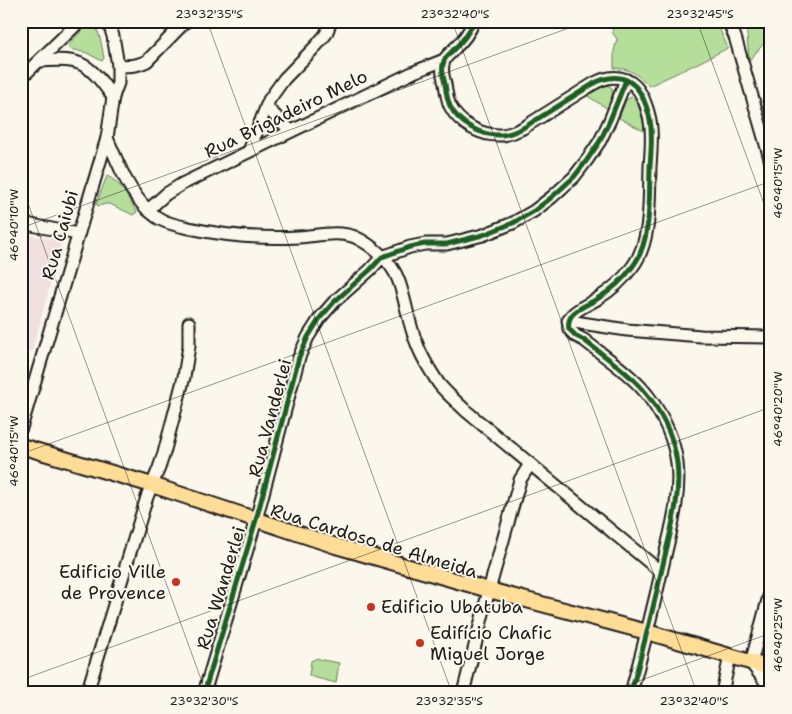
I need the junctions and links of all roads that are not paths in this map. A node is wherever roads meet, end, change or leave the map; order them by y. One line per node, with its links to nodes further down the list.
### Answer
1 (80, 21): 10 (street)
2 (108, 21): 11 (street, Rua Caiubi)
3 (186, 21): 11 (street)
4 (331, 21): 15 (street)
5 (474, 21): 9 (street)
6 (728, 21): 8 (street)
7 (735, 21): 8 (street)
8 (735, 37): 19 (street)
9 (444, 60): 13 (street); 16 (street, Rua Brigadeiro Melo)
10 (40, 61): 12 (street); 14 (street)
11 (118, 65): 14 (street, Rua Caiubi)
12 (21, 78)
13 (626, 80): 23 (street, Rua Vanderlei); 24 (street)
14 (112, 97): 17 (street, Rua Caiubi)
15 (266, 107): 16 (street); 18 (street)
16 (292, 131): 18 (street, Rua Brigadeiro Melo)
17 (106, 138): 20 (street); 22 (street, Rua Caiubi)
18 (248, 151): 20 (street, Rua Brigadeiro Melo)
19 (771, 162)
20 (148, 210): 23 (street)
21 (21, 223): 22 (street)
22 (78, 234): 27 (street, Rua Caiubi)
23 (382, 257): 29 (street); 31 (street, Rua Vanderlei)
24 (568, 321): 26 (street); 32 (street)
25 (189, 323): 30 (street)
26 (771, 337)
27 (21, 428)
28 (21, 446): 30 (main road, Rua Cardoso de Almeida)
29 (530, 464): 32 (street); 34 (street)
30 (152, 485): 31 (main road, Rua Cardoso de Almeida); 40 (street)
31 (256, 520): 34 (main road, Rua Cardoso de Almeida); 41 (street, Rua Wanderlei)
32 (661, 572): 35 (street)
33 (771, 589): 37 (street)
34 (489, 590): 35 (main road, Rua Cardoso de Almeida); 42 (street)
35 (647, 632): 36 (main road, Rua Cardoso de Almeida); 43 (street)
36 (730, 656): 37 (main road, Rua Cardoso de Almeida); 44 (street)
37 (751, 663): 38 (main road, Rua Cardoso de Almeida); 39 (street)
38 (771, 668)
39 (771, 689)
40 (87, 693)
41 (204, 693)
42 (463, 693)
43 (631, 693)
44 (722, 693)

